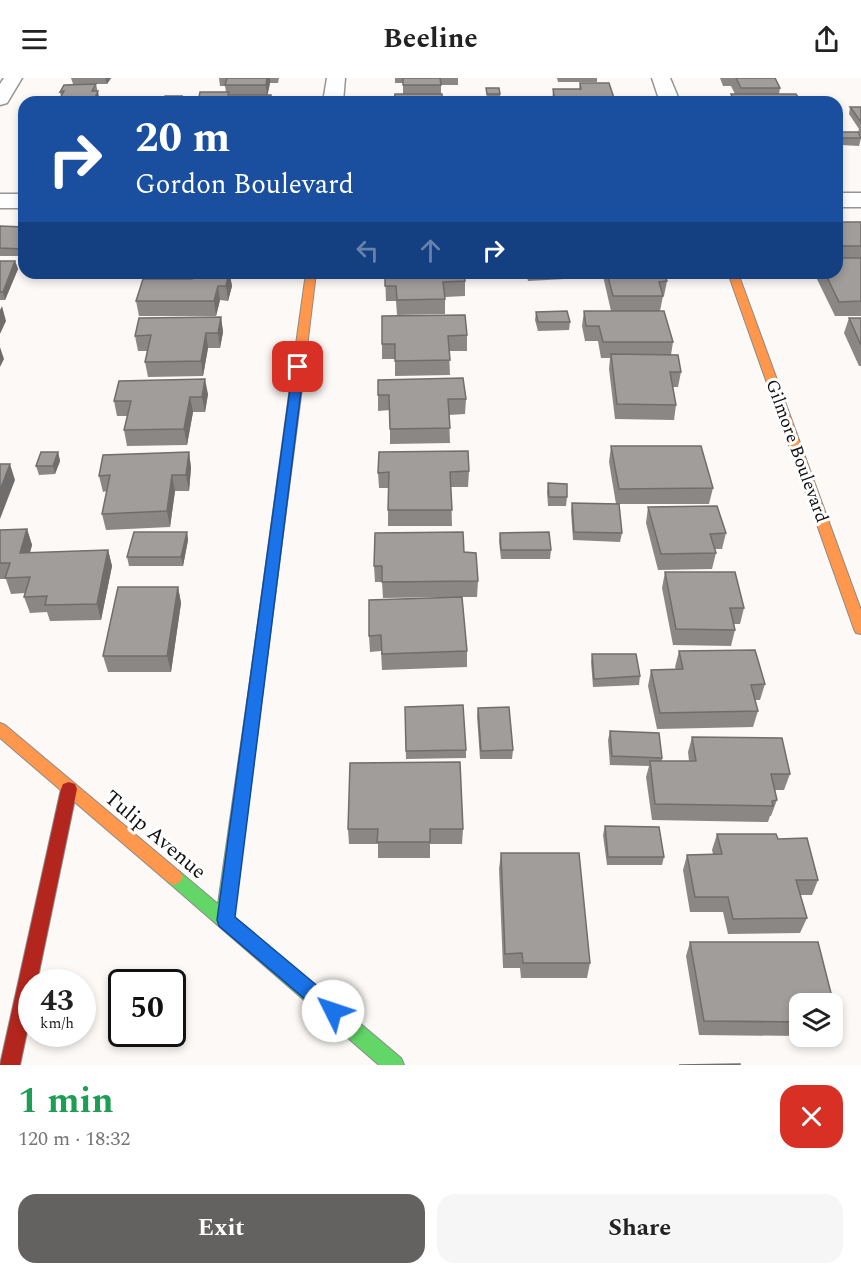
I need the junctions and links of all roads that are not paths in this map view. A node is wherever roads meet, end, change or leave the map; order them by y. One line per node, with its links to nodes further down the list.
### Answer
1 (13, 78): 6 (street)
2 (336, 78): 4 (street)
3 (661, 78): 5 (street)
4 (334, 96)
5 (668, 96)
6 (0, 99)
7 (843, 200): 8 (street)
8 (861, 200)
9 (0, 201): 10 (street)
10 (18, 201)
11 (310, 279): 16 (street)
12 (735, 279): 13 (street, Gilmore Boulevard)
13 (861, 629)
14 (0, 729): 15 (street, Tulip Avenue)
15 (69, 789): 16 (street, Tulip Avenue); 17 (street)
16 (225, 920): 18 (street, Tulip Avenue)
17 (10, 1065)
18 (394, 1065)

